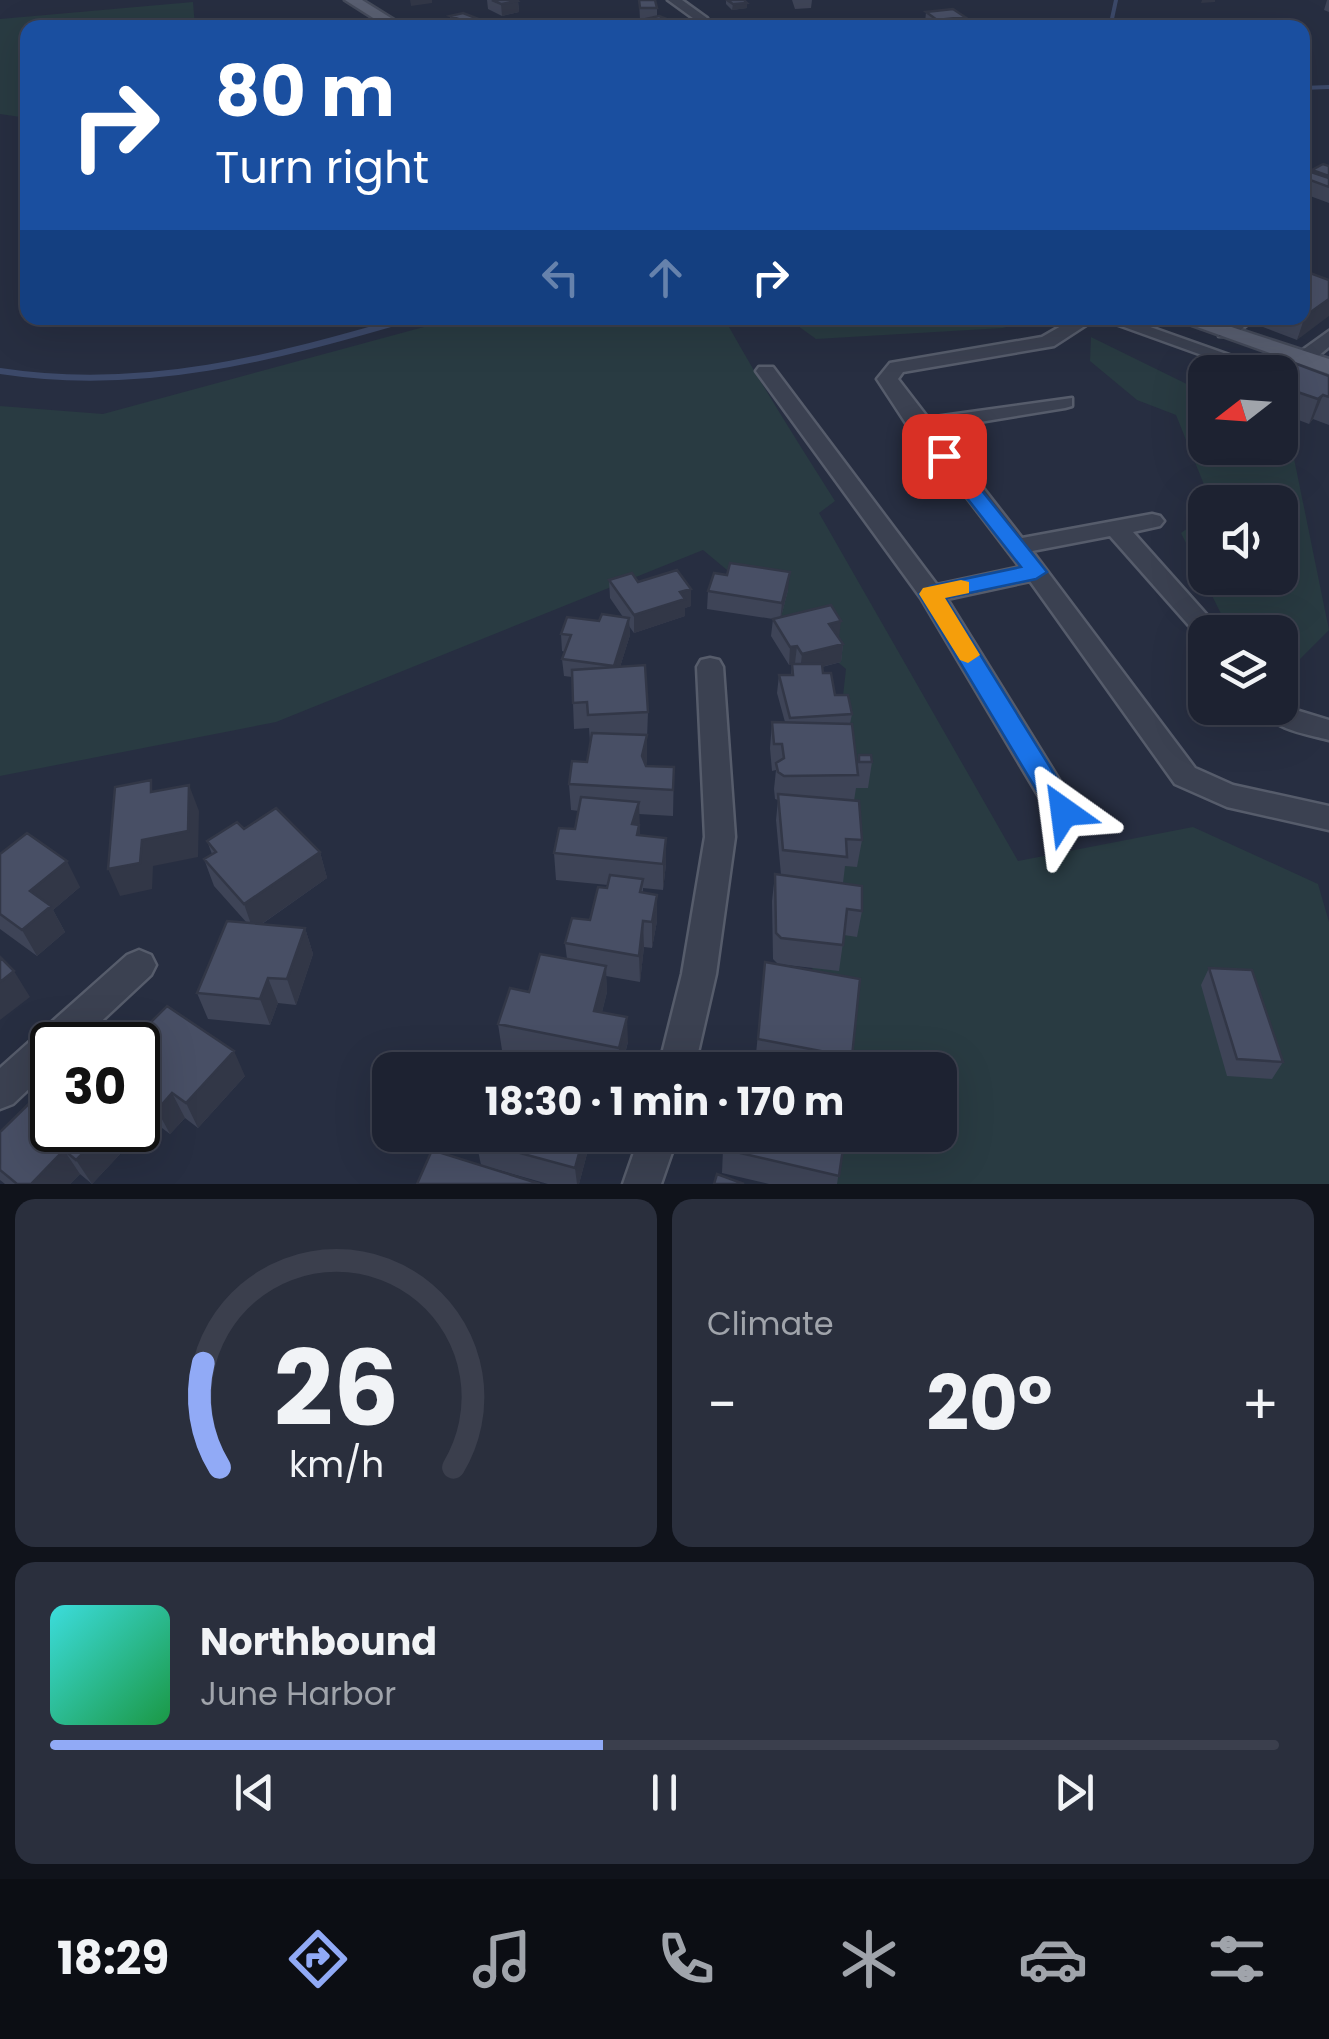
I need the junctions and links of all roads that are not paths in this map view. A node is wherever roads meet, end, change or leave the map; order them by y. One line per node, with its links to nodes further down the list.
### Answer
1 (352, 0): 4 (main road)
2 (674, 0): 3 (street)
3 (701, 18)
4 (386, 20)
5 (1076, 325): 14 (street)
6 (1129, 325): 9 (street)
7 (1236, 325): 10 (main road)
8 (1329, 337): 10 (street)
9 (1217, 355)
10 (1304, 358): 11 (main road)
11 (1329, 367)
12 (766, 371): 19 (street)
13 (1065, 402): 14 (street)
14 (920, 426): 17 (street)
15 (1152, 521): 16 (street)
16 (1116, 528): 17 (street); 20 (street)
17 (1017, 546): 18 (street)
18 (1036, 572): 19 (street); 25 (street)
19 (931, 594): 24 (street)
20 (1194, 615)
21 (710, 667): 27 (street)
22 (1298, 720): 23 (street)
23 (1329, 730)
24 (1064, 812)
25 (1329, 818)
26 (138, 966): 28 (street)
27 (680, 1052)
28 (0, 1092)
29 (654, 1152): 30 (street)
30 (642, 1184)

